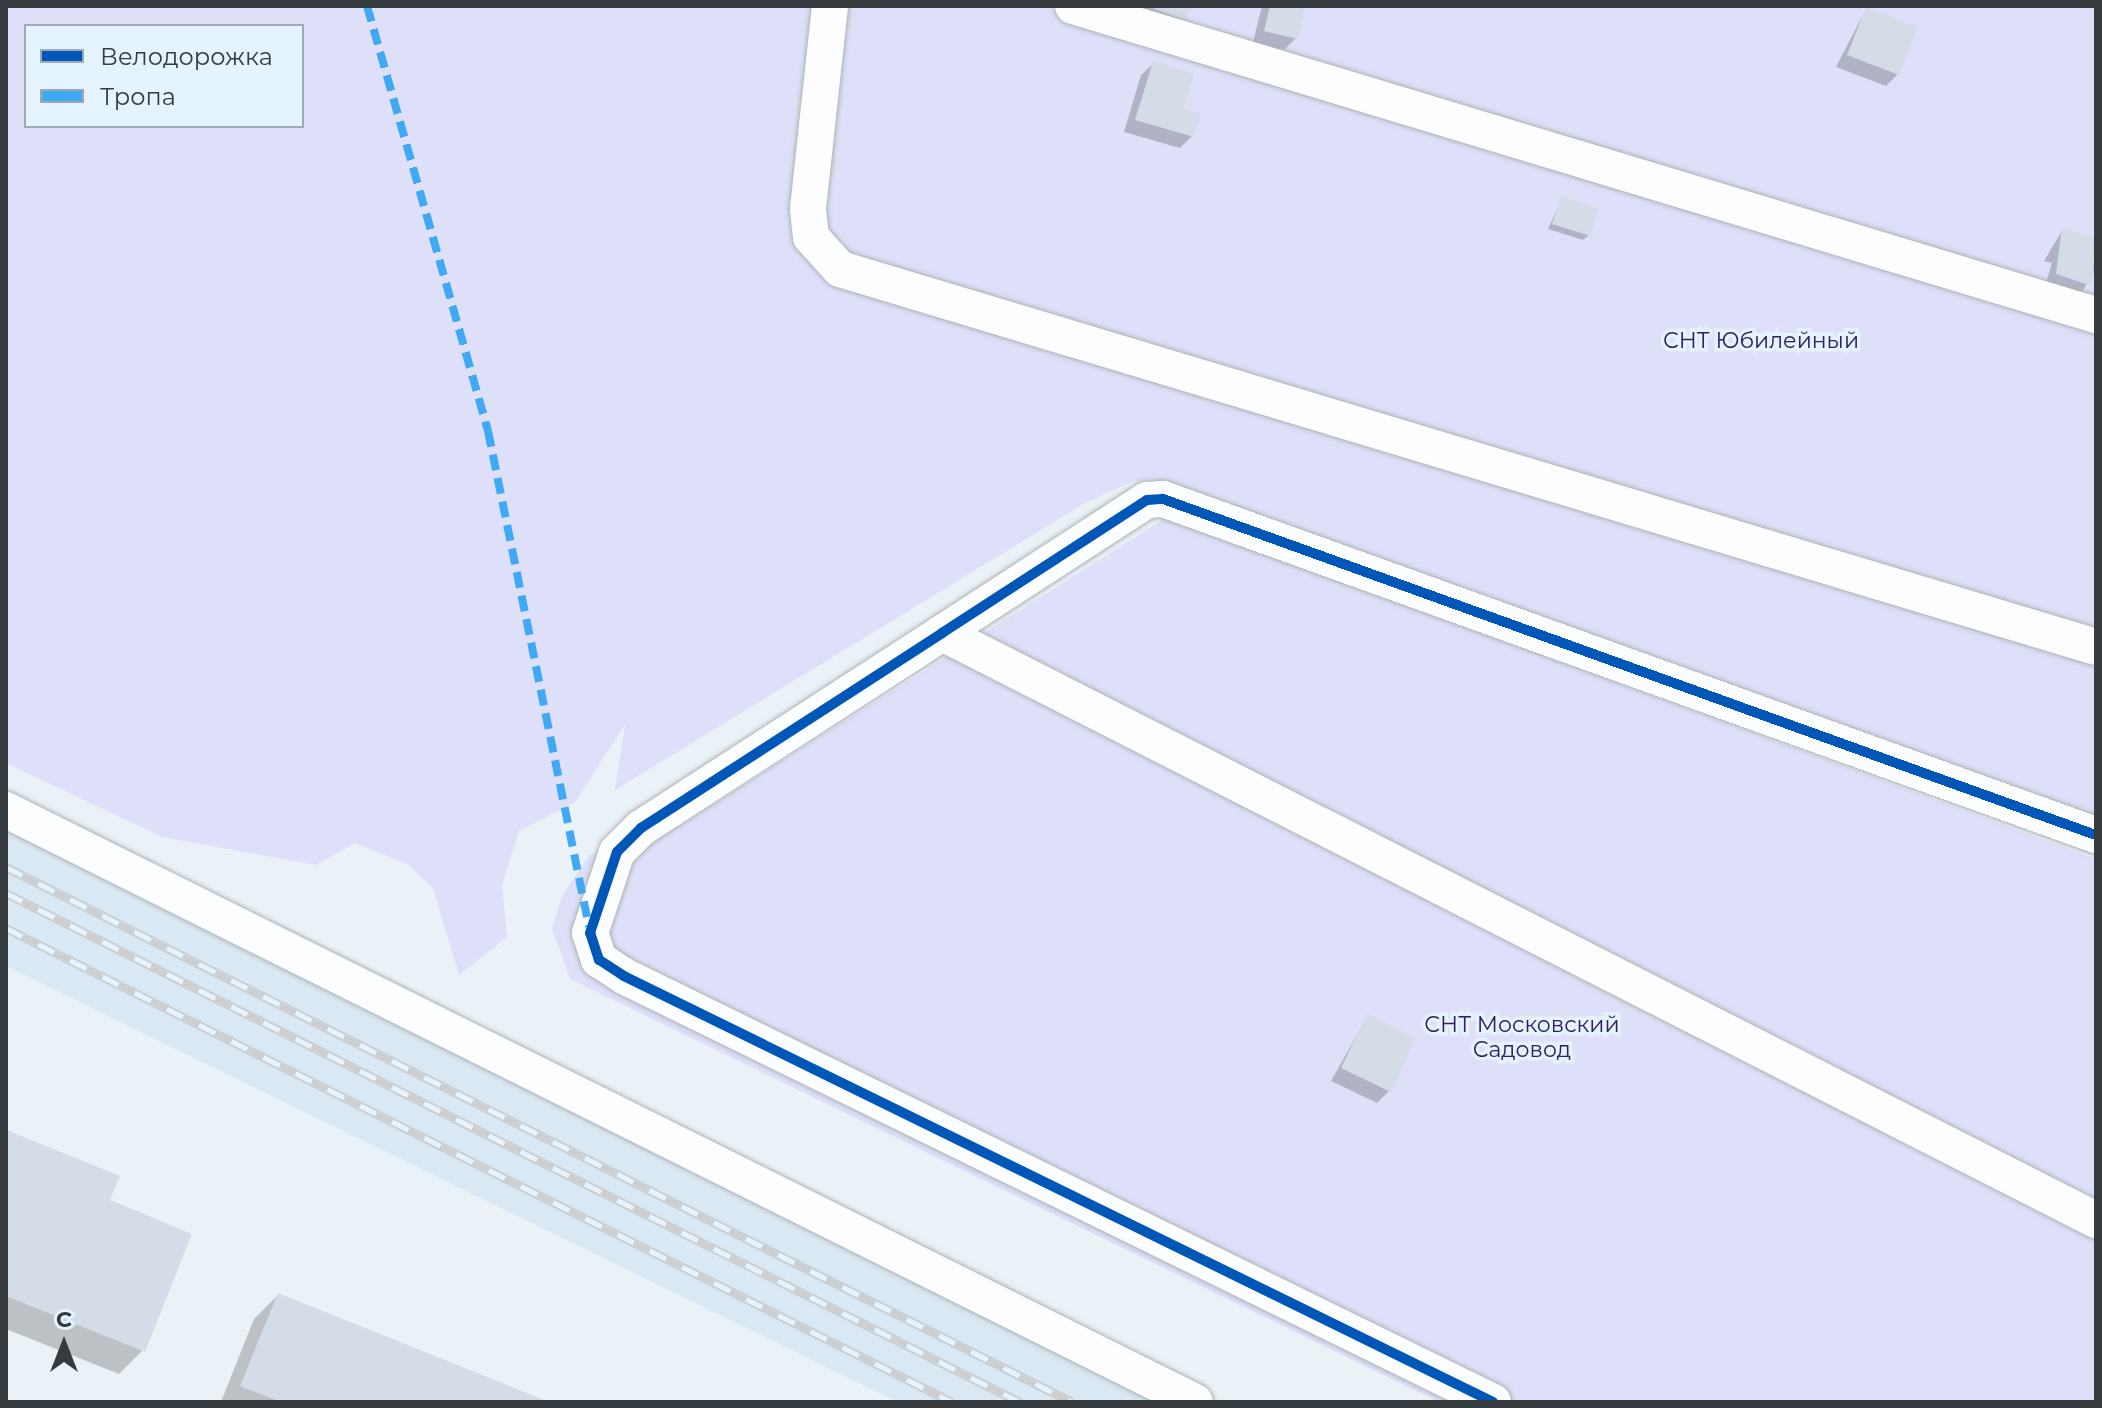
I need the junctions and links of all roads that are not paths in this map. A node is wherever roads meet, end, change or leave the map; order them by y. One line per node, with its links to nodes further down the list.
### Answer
1 (830, 6): 5 (street)
2 (1073, 6): 3 (street)
3 (2096, 315)
4 (942, 633): 7 (street); 8 (street); 10 (street)
5 (2096, 647)
6 (6, 810): 9 (street)
7 (2096, 835)
8 (2096, 1220)
9 (1195, 1402)
10 (1493, 1402)

